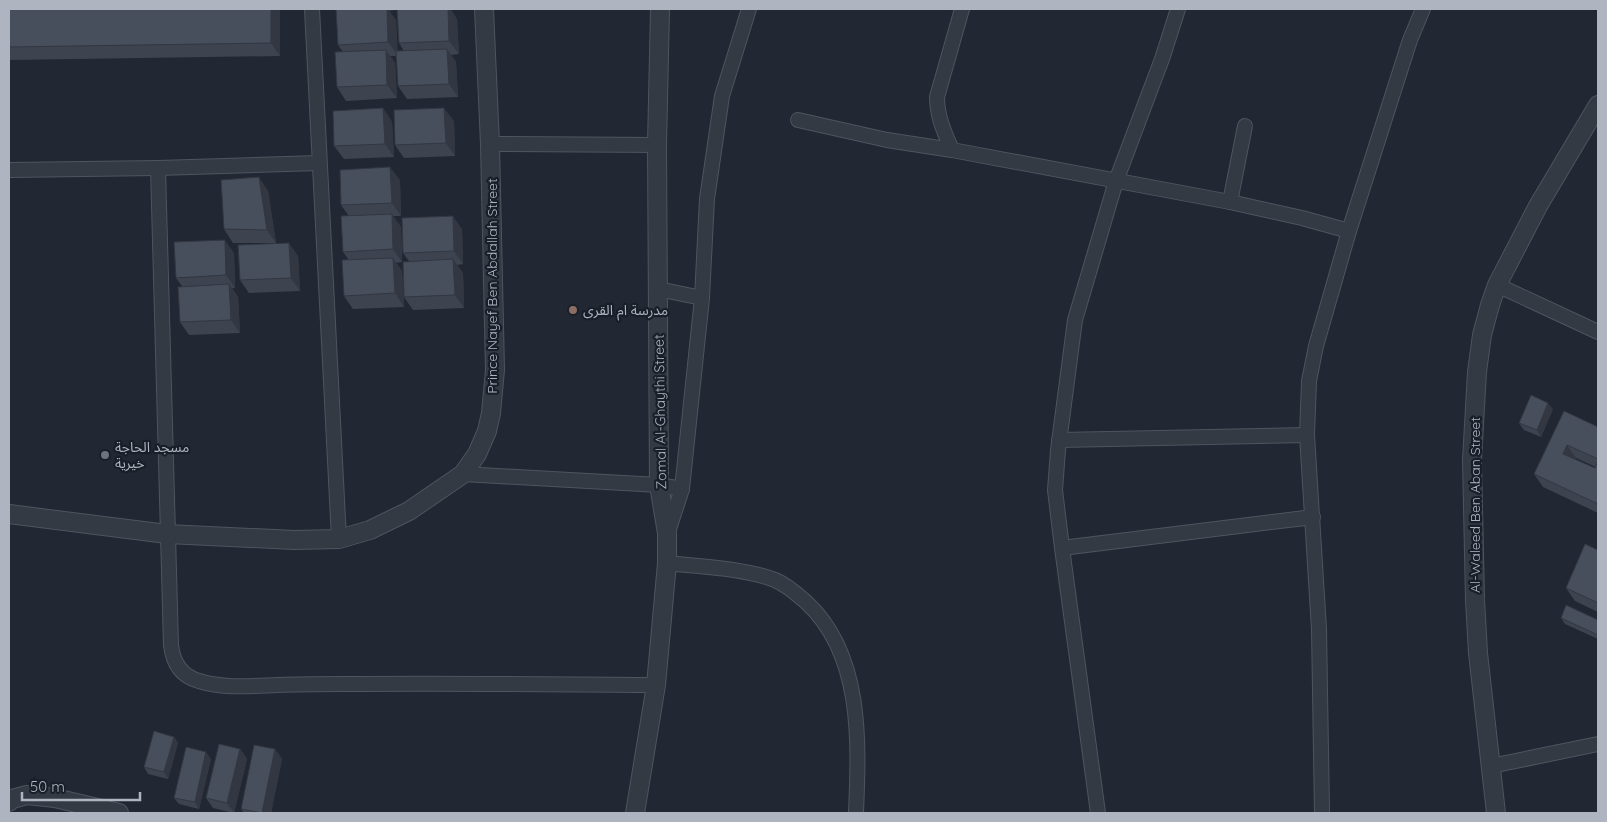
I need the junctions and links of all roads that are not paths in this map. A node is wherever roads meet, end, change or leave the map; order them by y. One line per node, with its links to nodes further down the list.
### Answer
1 (312, 9): 14 (street)
2 (484, 9): 11 (street, Prince Nayef Ben Abdallah Street)
3 (660, 9): 12 (street, Zomal Al-Ghaythi Street)
4 (749, 9): 22 (street)
5 (962, 9): 13 (street)
6 (1178, 9): 17 (street)
7 (1423, 9): 19 (street)
8 (1598, 105): 20 (street, Al-Waleed Ben Aban Street)
9 (798, 120): 13 (street)
10 (1244, 126): 18 (street)
11 (490, 144): 12 (street); 26 (street, Prince Nayef Ben Abdallah Street)
12 (657, 145): 21 (street, Zomal Al-Ghaythi Street)
13 (952, 150): 17 (street)
14 (320, 163): 15 (street); 33 (street)
15 (158, 168): 16 (street); 32 (street)
16 (9, 170)
17 (1116, 181): 18 (street); 25 (street)
18 (1230, 202): 19 (street)
19 (1349, 231): 24 (street)
20 (1498, 285): 23 (street); 38 (street, Al-Waleed Ben Aban Street)
21 (658, 288): 22 (street); 27 (street, Zomal Al-Ghaythi Street)
22 (702, 298): 28 (street)
23 (1598, 332)
24 (1307, 435): 25 (street); 30 (street)
25 (1059, 440): 34 (street)
26 (463, 474): 27 (street); 33 (street, Prince Nayef Ben Abdallah Street)
27 (659, 485): 28 (street); 31 (street, Zomal Al-Ghaythi Street)
28 (682, 489): 31 (street)
29 (9, 514): 32 (street, Prince Nayef Ben Abdallah Street)
30 (1313, 517): 34 (street); 44 (street)
31 (667, 533): 35 (street, Zomal Al-Ghaythi Street)
32 (168, 534): 33 (street, Prince Nayef Ben Abdallah Street); 36 (street)
33 (339, 539)
34 (1062, 548): 43 (street)
35 (667, 563): 36 (street, Zomal Al-Ghaythi Street); 42 (street)
36 (656, 685): 41 (street, Zomal Al-Ghaythi Street)
37 (1598, 744): 38 (street)
38 (1491, 766): 45 (street, Al-Waleed Ben Aban Street)
39 (9, 802): 40 (street)
40 (119, 813)
41 (635, 813)
42 (856, 813)
43 (1098, 813)
44 (1322, 813)
45 (1496, 813)

